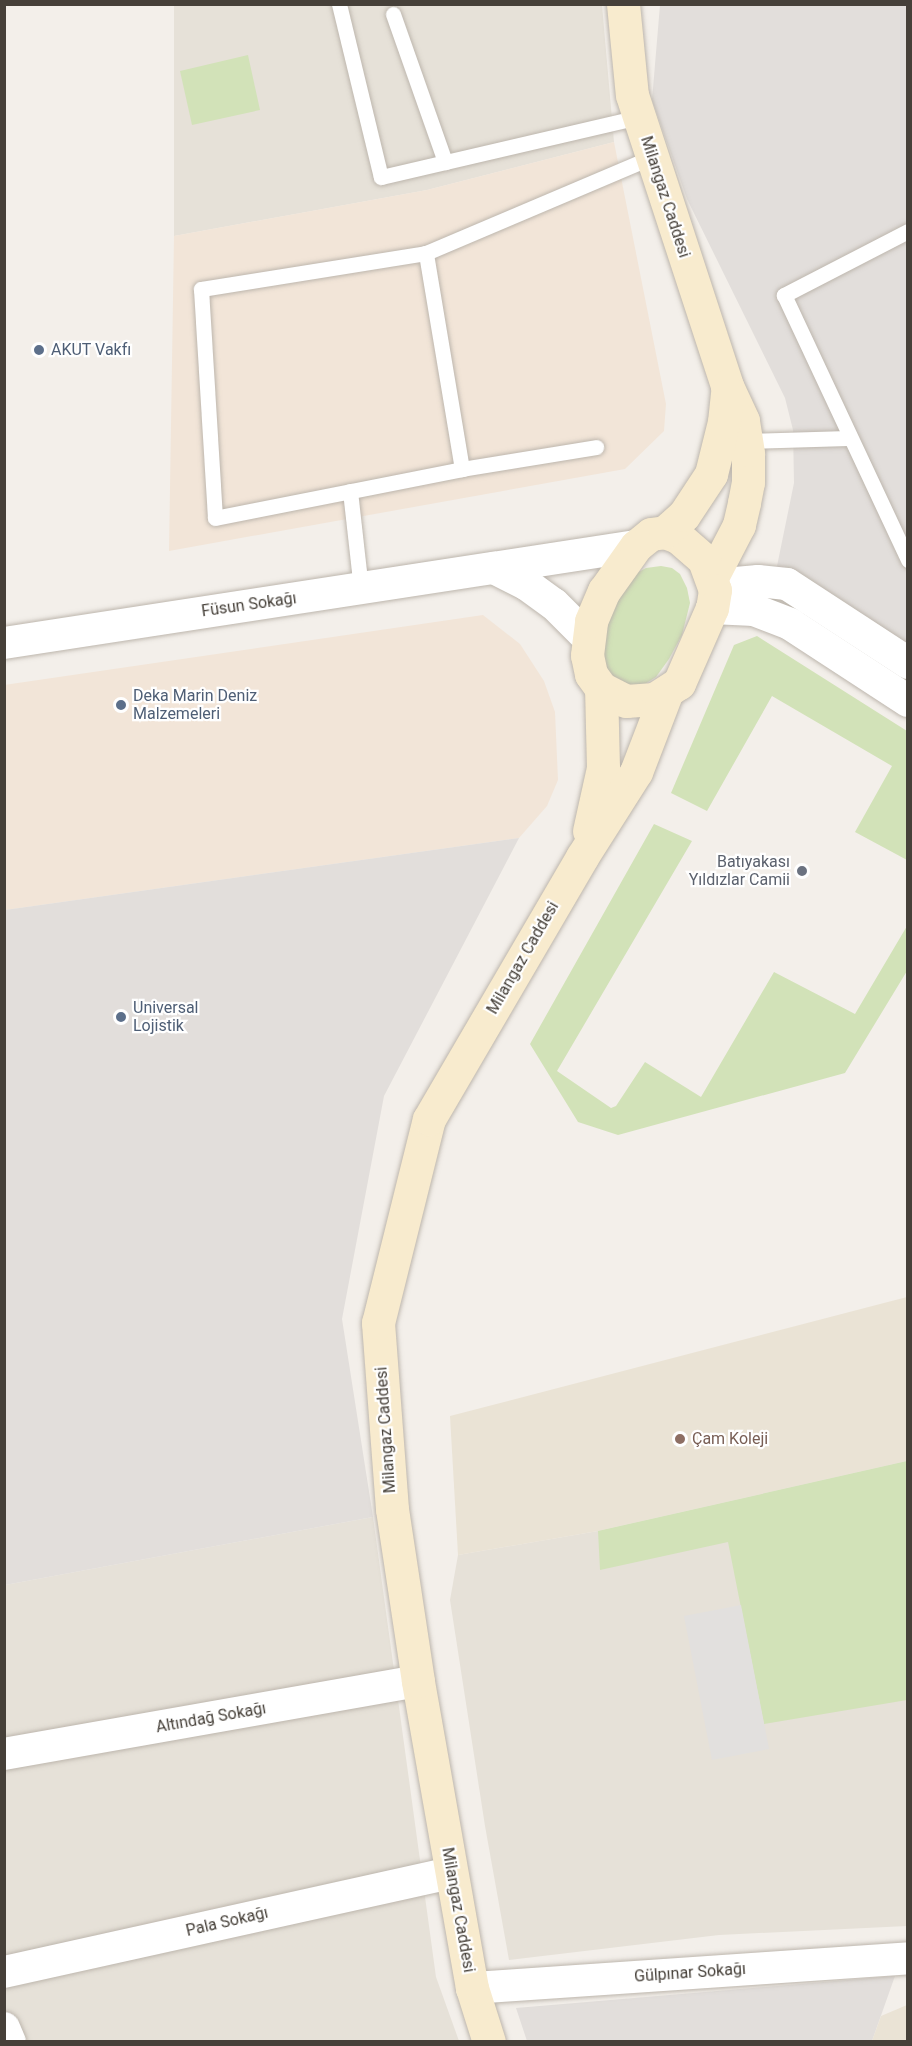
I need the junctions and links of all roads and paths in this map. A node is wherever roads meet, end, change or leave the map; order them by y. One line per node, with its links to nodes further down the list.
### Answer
1 (339, 4): 6 (lane)
2 (623, 4): 4 (street, Milangaz Caddesi)
3 (393, 14): 6 (lane)
4 (639, 117): 5 (street, Milangaz Caddesi); 6 (lane)
5 (652, 157): 8 (lane); 9 (street, Milangaz Caddesi)
6 (445, 162)
7 (908, 231): 10 (lane)
8 (426, 253): 13 (lane); 14 (lane)
9 (727, 386): 11 (street, Milangaz Caddesi); 15 (street, Milangaz Caddesi)
10 (849, 438): 11 (lane); 16 (lane)
11 (746, 441): 19 (street, Milangaz Caddesi)
12 (596, 447): 13 (lane)
13 (462, 469): 14 (lane)
14 (350, 491): 18 (lane)
15 (650, 539): 17 (street, Füsun Sokağı); 19 (street); 20 (street)
16 (908, 560)
17 (494, 568): 18 (street, Füsun Sokağı); 20 (street)
18 (361, 589): 21 (street, Füsun Sokağı)
19 (713, 590): 22 (street); 24 (street); 25 (street)
20 (588, 638): 23 (street)
21 (4, 643)
22 (908, 663)
23 (601, 688): 24 (street); 26 (street, Milangaz Caddesi)
24 (666, 694): 26 (street, Milangaz Caddesi)
25 (908, 701)
26 (582, 857): 27 (street, Milangaz Caddesi)
27 (418, 1681): 28 (street, Altındağ Sokağı); 29 (street, Milangaz Caddesi)
28 (4, 1754)
29 (450, 1873): 31 (street, Pala Sokağı); 32 (street, Milangaz Caddesi)
30 (908, 1958): 32 (street, Gülpınar Sokağı)
31 (4, 1972)
32 (471, 1988): 35 (street, Milangaz Caddesi)
33 (4, 2028): 34 (street)
34 (10, 2042)
35 (489, 2042)

